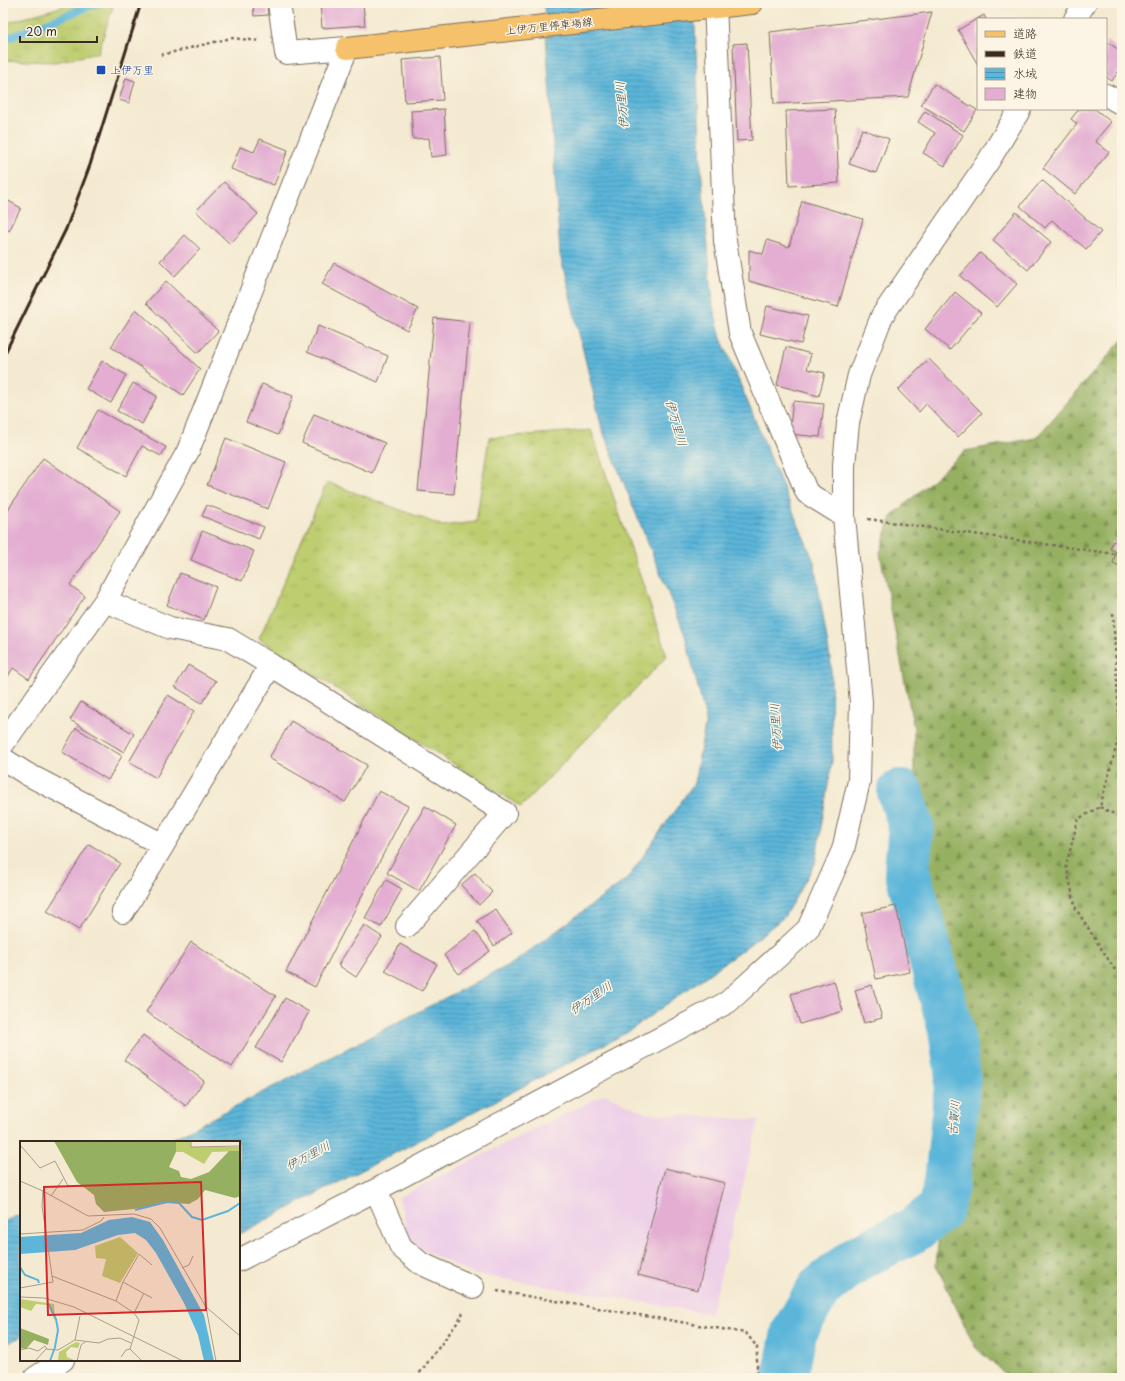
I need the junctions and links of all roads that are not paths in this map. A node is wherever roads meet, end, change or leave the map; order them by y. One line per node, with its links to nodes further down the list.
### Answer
1 (279, 3): 6 (street)
2 (752, 3): 4 (main road, 上伊万里停車場線)
3 (1085, 3): 5 (street)
4 (715, 5): 6 (main road, 上伊万里停車場線); 10 (street)
5 (1076, 18)
6 (346, 48): 11 (street)
7 (1107, 96): 8 (street)
8 (1122, 104)
9 (1019, 110): 10 (street)
10 (844, 516): 18 (street)
11 (105, 601): 12 (street); 13 (street)
12 (270, 665): 15 (street); 17 (street)
13 (3, 744)
14 (3, 759): 15 (street)
15 (163, 845): 16 (street)
16 (123, 912)
17 (407, 926)
18 (376, 1190): 19 (street); 20 (street)
19 (240, 1259)
20 (473, 1287)
21 (61, 1361): 22 (street)
22 (35, 1378)

